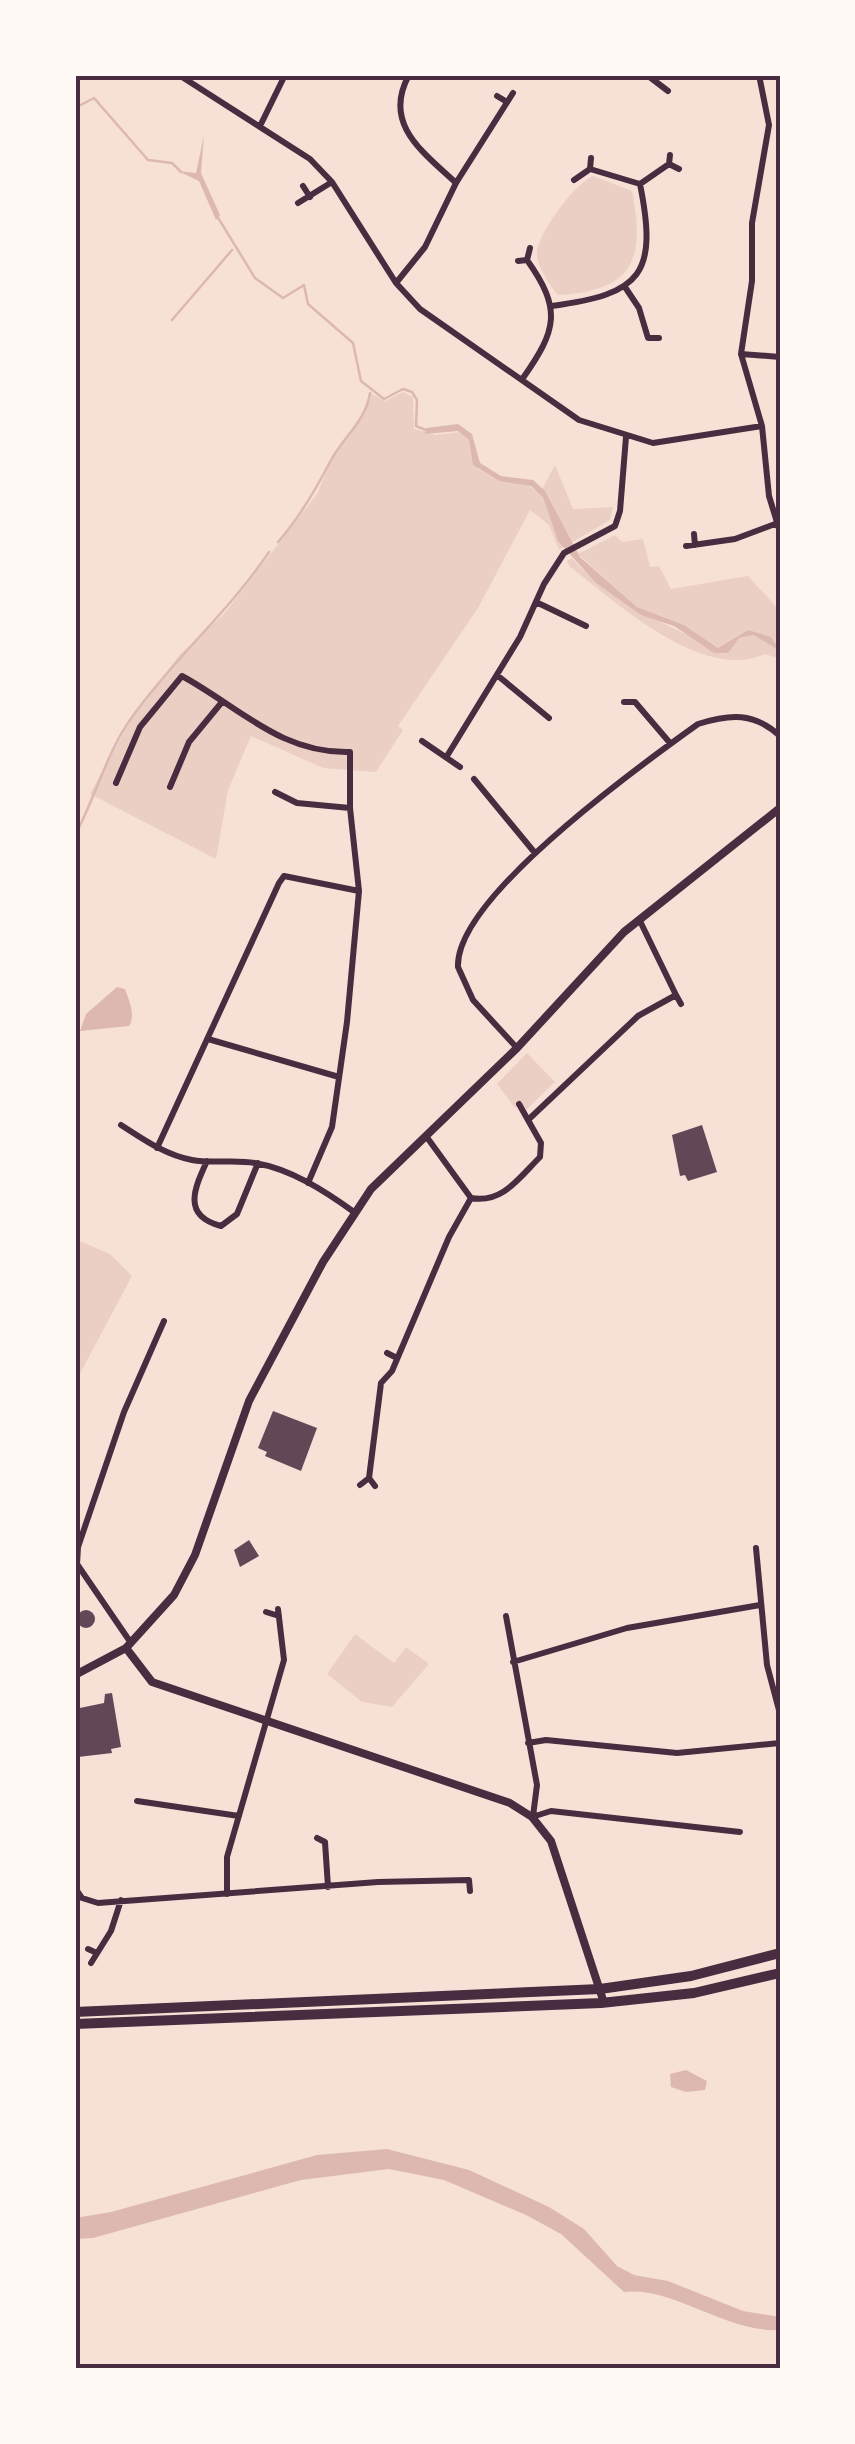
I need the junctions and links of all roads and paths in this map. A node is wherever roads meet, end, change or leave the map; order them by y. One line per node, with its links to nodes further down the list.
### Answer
1 (179, 75): 10 (street)
2 (285, 75): 10 (street)
3 (409, 75): 16 (street)
4 (647, 75): 6 (street)
5 (759, 75): 30 (street)
6 (668, 91)
7 (512, 93): 9 (street)
8 (497, 96): 9 (street)
9 (507, 102): 16 (street)
10 (260, 124): 15 (street)
11 (591, 158): 12 (street)
12 (590, 169): 14 (street); 17 (street)
13 (679, 169): 17 (street)
14 (574, 180)
15 (332, 182): 19 (street); 24 (street)
16 (456, 183): 24 (street)
17 (640, 184): 25 (street)
18 (303, 186): 19 (street)
19 (310, 197): 20 (street)
20 (298, 203)
21 (530, 248): 22 (street)
22 (527, 260): 23 (street); 26 (street)
23 (518, 261)
24 (396, 282): 32 (street)
25 (625, 287): 26 (street); 27 (street)
26 (552, 306): 32 (street)
27 (648, 338): 28 (street); 29 (street)
28 (659, 338)
29 (643, 346)
30 (740, 354): 31 (street); 33 (street)
31 (780, 357)
32 (524, 378): 34 (street)
33 (762, 426): 34 (street); 35 (street)
34 (626, 437): 37 (street)
35 (778, 528): 36 (street)
36 (694, 534)
37 (536, 602): 38 (street); 41 (street)
38 (576, 621): 39 (street); 40 (street)
39 (586, 626)
40 (572, 630)
41 (497, 675): 46 (street); 50 (street)
42 (636, 692): 45 (street)
43 (222, 702): 53 (street); 54 (street); 56 (street)
44 (624, 702): 45 (street)
45 (635, 702): 49 (street)
46 (548, 718)
47 (780, 736): 49 (street)
48 (422, 741): 50 (street)
49 (670, 743): 58 (street)
50 (447, 756): 51 (street)
51 (460, 767)
52 (474, 778): 58 (street)
53 (116, 783)
54 (170, 786)
55 (275, 792): 56 (street)
56 (350, 808): 59 (street)
57 (780, 808): 60 (street)
58 (536, 853): 66 (street)
59 (360, 891): 65 (street); 67 (street)
60 (638, 919): 62 (street); 66 (street)
61 (780, 971): 63 (street)
62 (676, 995): 64 (street); 69 (street)
63 (780, 999)
64 (681, 1004)
65 (208, 1039): 67 (street); 72 (street)
66 (517, 1048): 71 (street)
67 (339, 1077): 75 (street)
68 (518, 1104): 69 (street)
69 (528, 1120): 76 (street)
70 (121, 1125): 72 (street)
71 (425, 1135): 76 (street); 77 (street)
72 (157, 1148): 73 (street)
73 (207, 1162): 74 (street); 74 (street)
74 (258, 1163): 75 (street)
75 (308, 1182): 77 (street)
76 (471, 1198): 80 (street)
77 (354, 1212): 88 (street)
78 (164, 1321): 88 (street)
79 (387, 1353): 80 (street)
80 (397, 1358): 81 (street)
81 (369, 1478): 82 (street); 83 (street)
82 (360, 1485)
83 (374, 1486)
84 (756, 1548): 85 (street)
85 (760, 1605): 90 (street); 92 (street)
86 (266, 1612): 93 (street)
87 (506, 1616): 90 (street)
88 (129, 1645): 91 (street); 93 (street)
89 (75, 1662): 91 (street)
90 (513, 1662): 94 (street)
91 (78, 1674)
92 (780, 1714)
93 (265, 1723): 97 (street); 98 (street)
94 (528, 1743): 95 (street); 98 (street)
95 (780, 1743)
96 (137, 1801): 97 (street)
97 (238, 1816): 104 (street)
98 (532, 1817): 99 (street); 111 (street)
99 (740, 1832)
100 (324, 1839): 102 (street)
101 (75, 1888): 105 (street)
102 (328, 1888): 103 (street); 104 (street)
103 (470, 1892)
104 (227, 1894): 105 (street)
105 (120, 1900): 107 (street)
106 (88, 1949): 107 (street)
107 (97, 1953): 109 (street)
108 (780, 1953): 111 (highway)
109 (90, 1963)
110 (780, 1973): 112 (highway)
111 (600, 1989): 112 (street); 114 (highway)
112 (604, 2003): 114 (highway)
113 (75, 2012): 114 (highway)
114 (150, 2016): 115 (highway)
115 (75, 2024)

